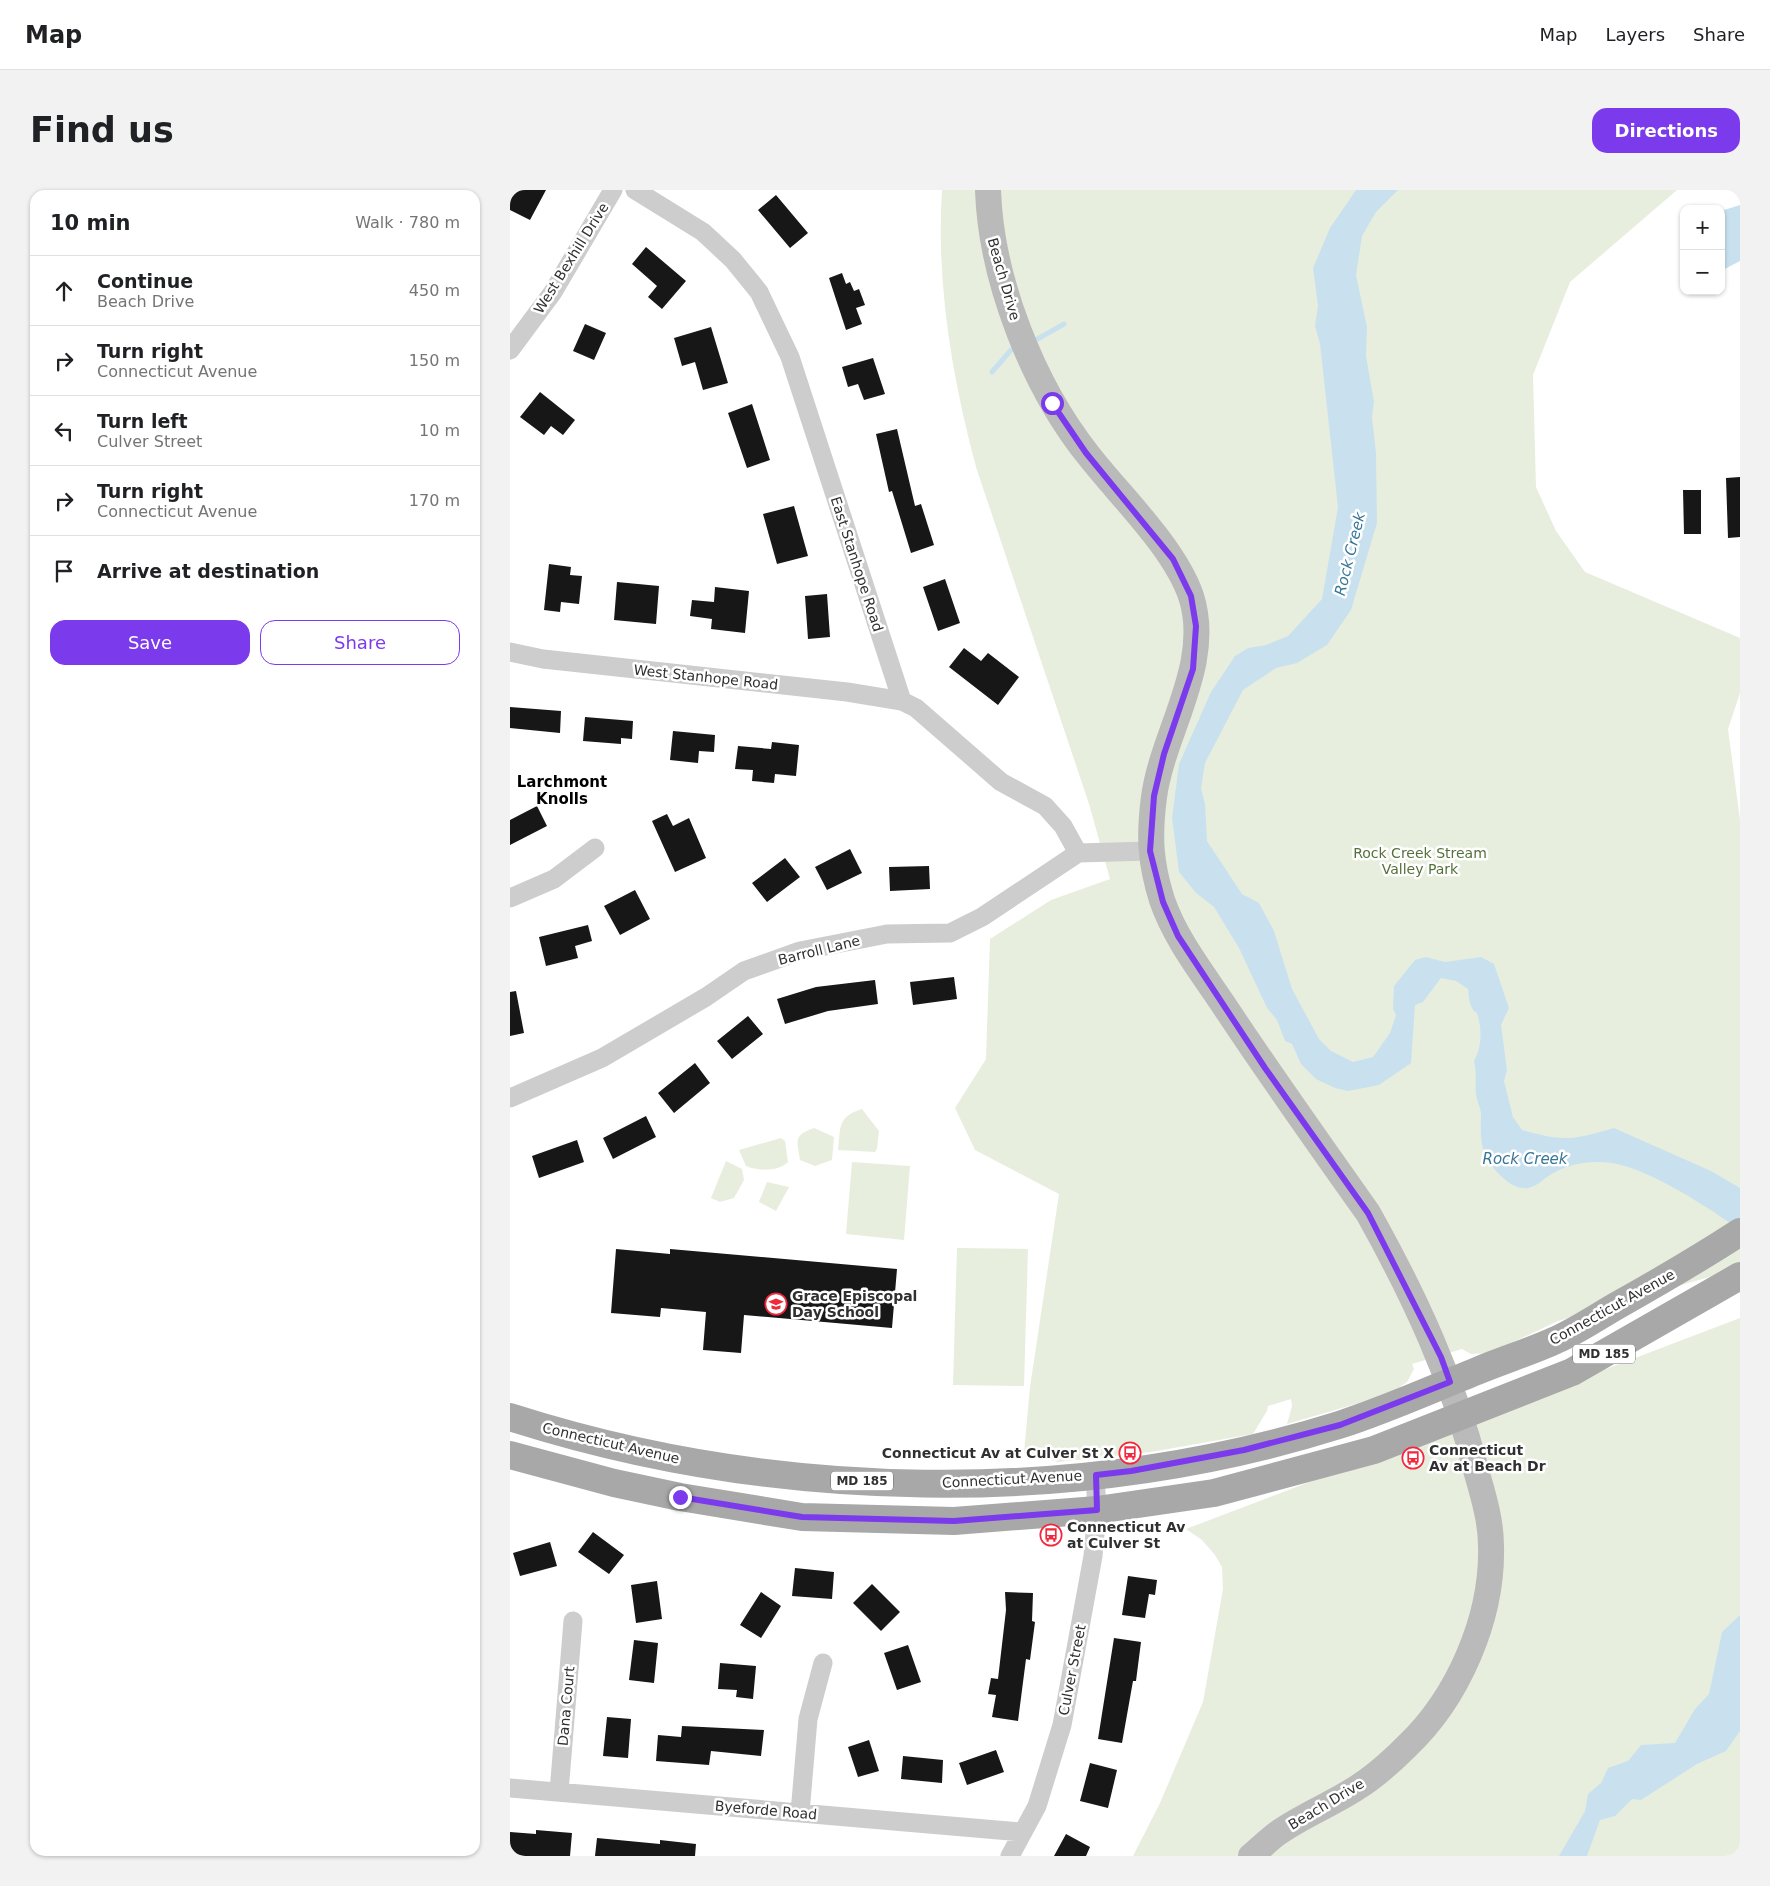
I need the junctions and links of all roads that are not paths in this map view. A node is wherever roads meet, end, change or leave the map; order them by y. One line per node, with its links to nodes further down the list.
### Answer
1 (613, 190): 4 (street, West Bexhill Drive)
2 (635, 190): 6 (street, East Stanhope Road)
3 (988, 190): 8 (street, Beach Drive)
4 (510, 350)
5 (510, 652): 6 (street, West Stanhope Road)
6 (902, 701): 9 (street)
7 (595, 848): 10 (street)
8 (1150, 851): 9 (street); 14 (street, Beach Drive)
9 (1078, 853): 11 (street, Barroll Lane)
10 (510, 898)
11 (510, 1098)
12 (1740, 1232): 14 (main road, Connecticut Avenue / MD 185)
13 (1740, 1276): 15 (main road, MD 185)
14 (1450, 1382): 15 (street, Beach Drive); 19 (main road, Connecticut Avenue / MD 185)
15 (1461, 1416): 21 (main road, MD 185); 29 (street, Beach Drive)
16 (510, 1417): 17 (main road, Connecticut Avenue / MD 185)
17 (631, 1450): 19 (main road, Connecticut Avenue / MD 185); 20 (main road)
18 (510, 1455): 20 (main road, MD 185)
19 (1096, 1475): 21 (street, Culver Street)
20 (622, 1485): 21 (main road, MD 185)
21 (1097, 1510): 27 (street, Culver Street)
22 (573, 1621): 25 (street, Dana Court)
23 (823, 1663): 26 (street)
24 (510, 1788): 25 (street, Byeforde Road)
25 (559, 1792): 26 (street, Byeforde Road)
26 (800, 1813): 27 (street, Byeforde Road)
27 (1021, 1832): 28 (street, Culver Street)
28 (1010, 1856)
29 (1251, 1856)

